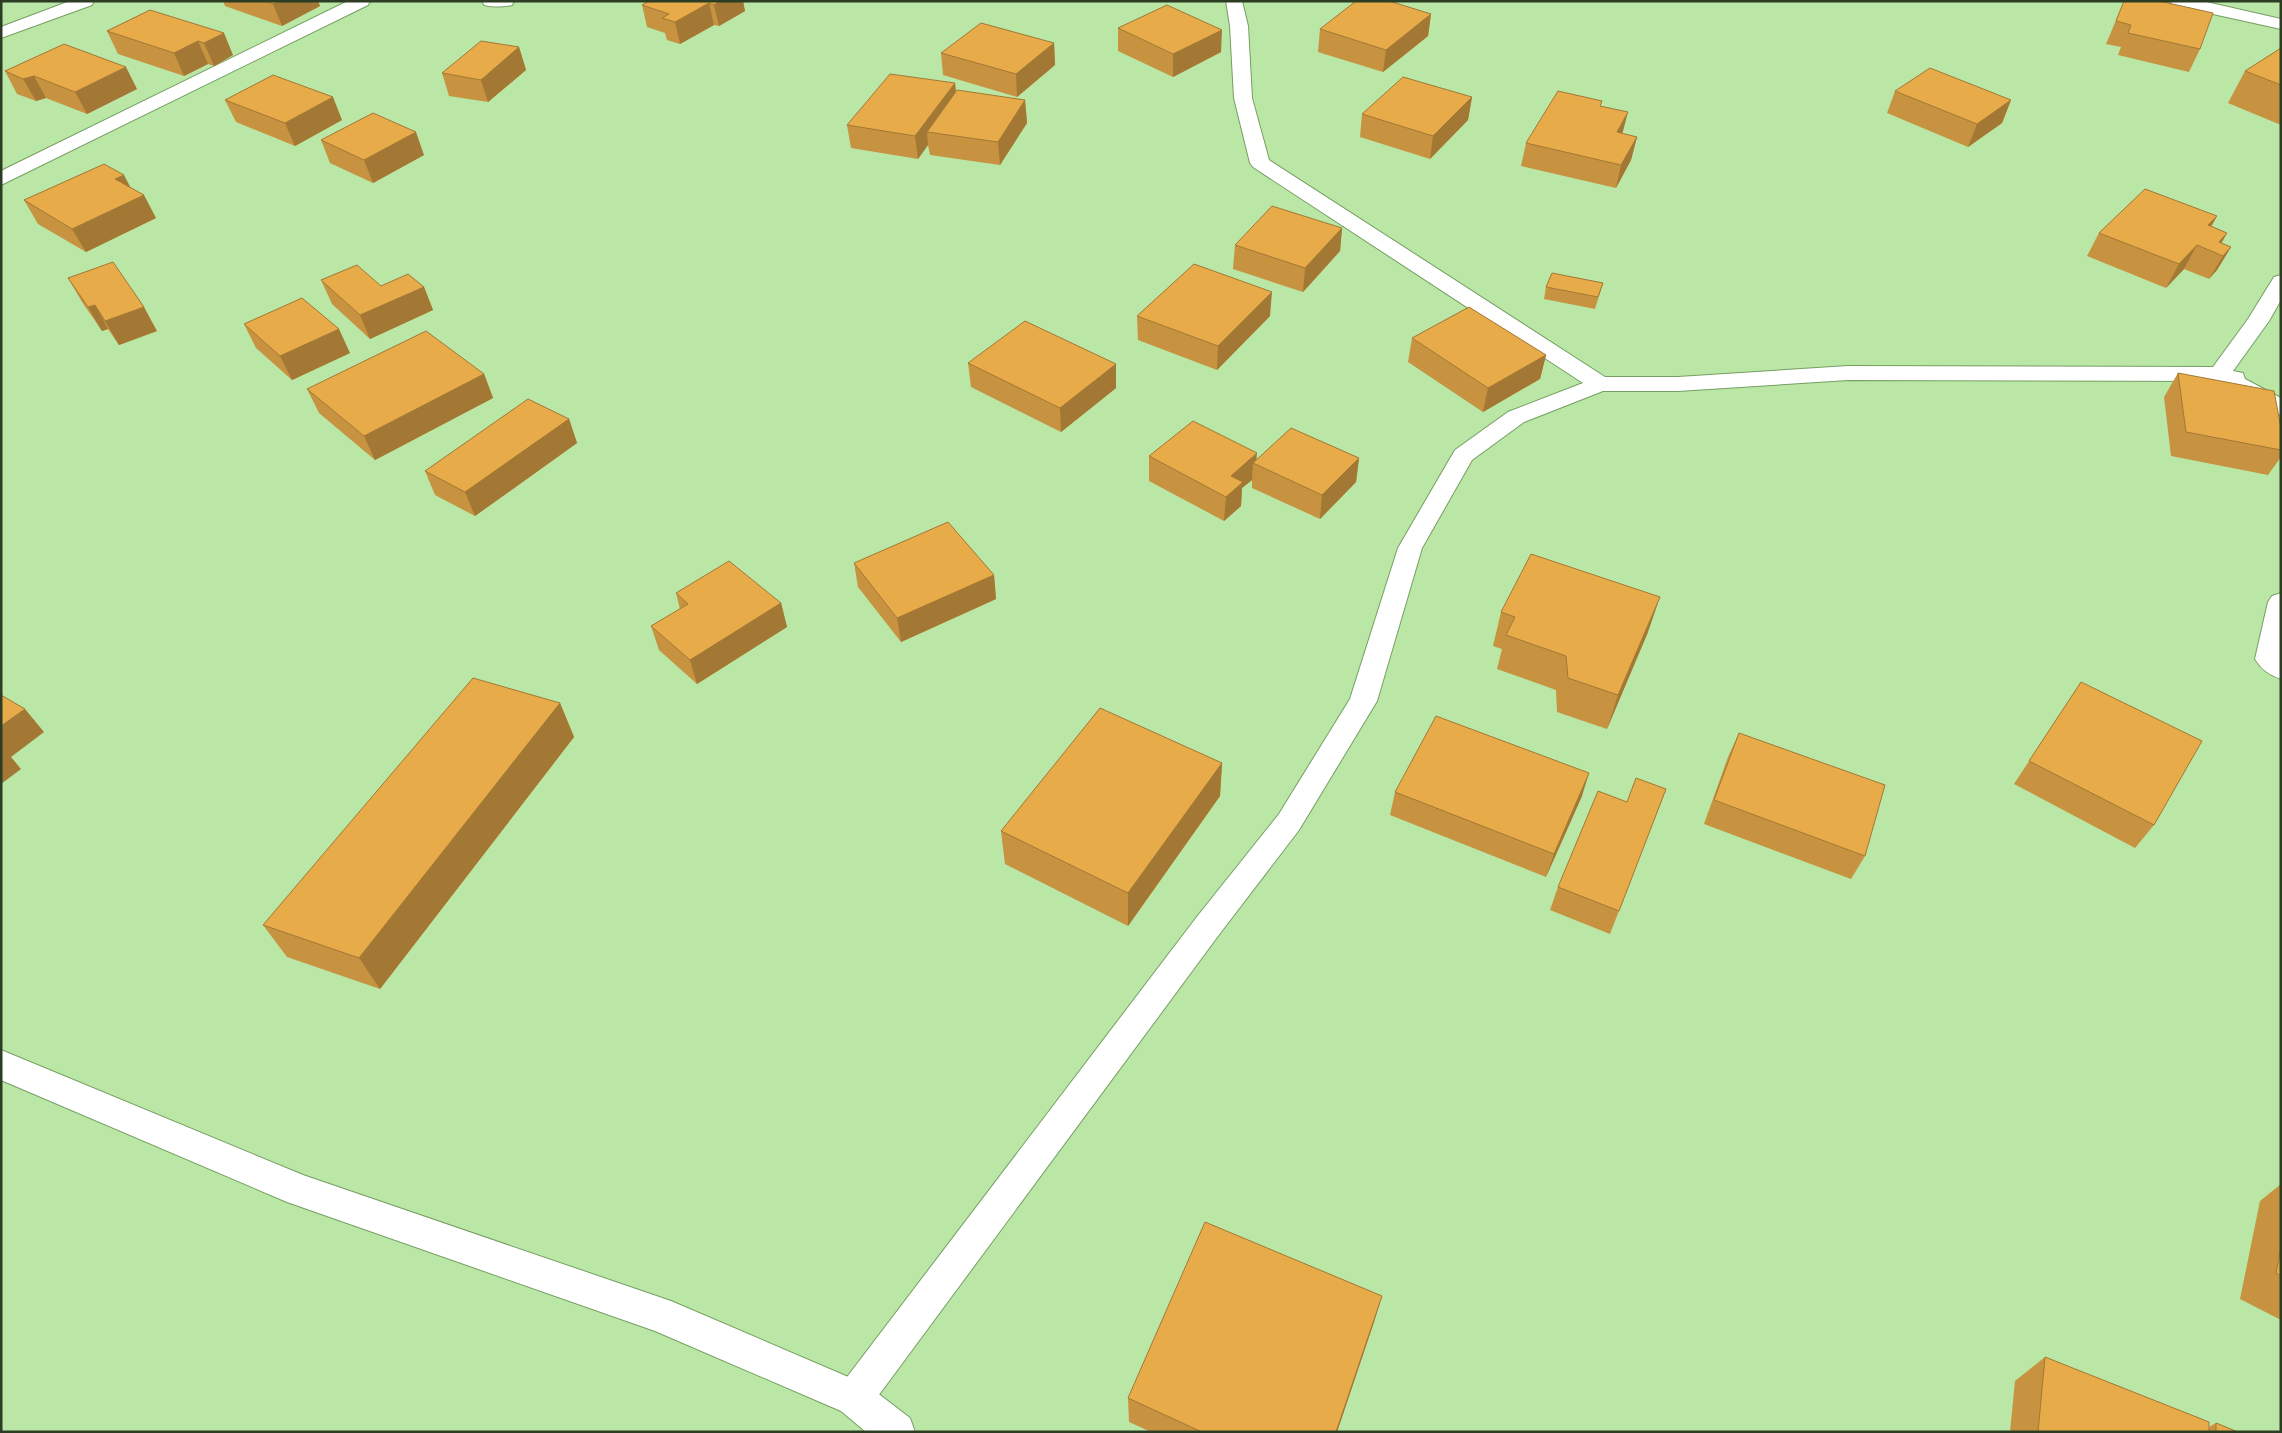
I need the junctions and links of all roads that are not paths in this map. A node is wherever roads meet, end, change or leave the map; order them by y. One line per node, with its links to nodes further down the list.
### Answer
1 (86, 1): 8 (street)
2 (362, 1): 9 (street)
3 (490, 1): 4 (street)
4 (506, 1)
5 (1234, 1): 12 (street)
6 (2178, 1): 7 (street)
7 (2281, 24)
8 (1, 33)
9 (1, 179)
10 (2281, 281): 11 (street)
11 (2219, 374): 12 (street); 13 (street); 14 (street)
12 (1600, 384): 18 (street)
13 (2281, 391)
14 (2281, 408)
15 (2281, 602): 16 (street)
16 (2281, 668)
17 (1, 1065): 18 (street)
18 (854, 1398): 19 (street)
19 (896, 1432)

